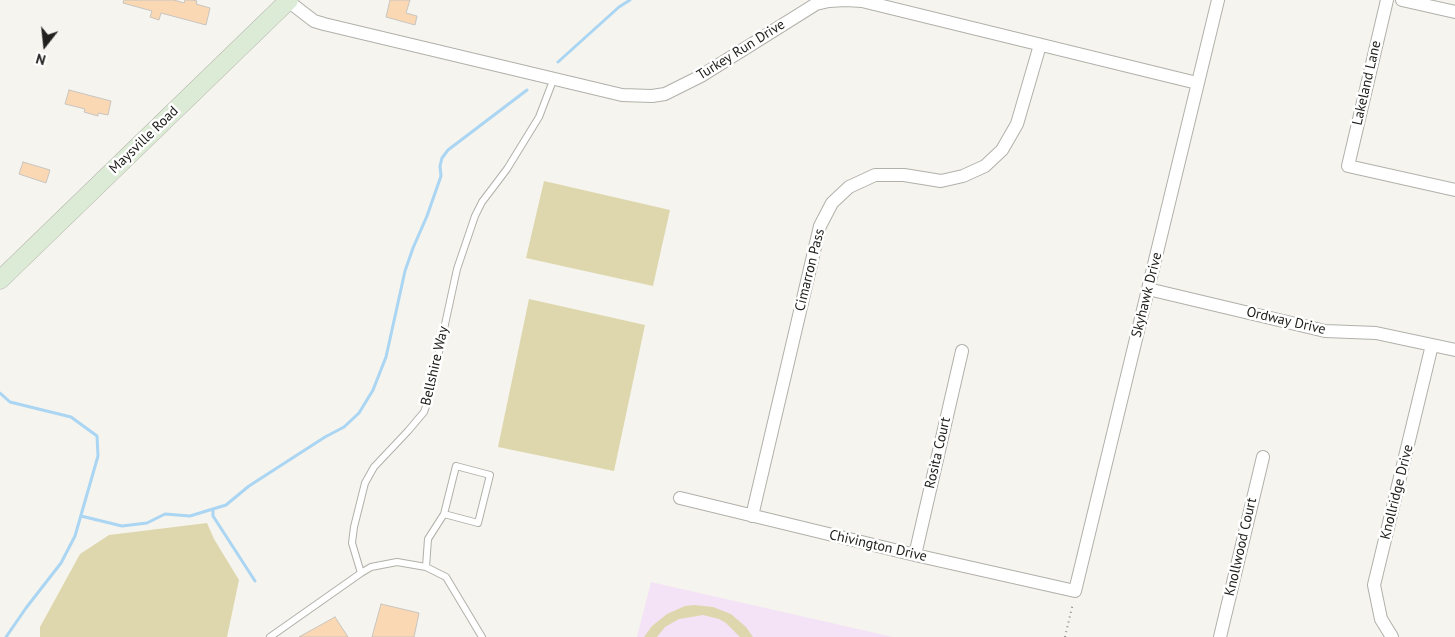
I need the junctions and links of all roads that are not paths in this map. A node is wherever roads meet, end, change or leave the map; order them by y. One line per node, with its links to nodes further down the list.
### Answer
1 (287, 0): 7 (street, Turkey Run Drive); 10 (main road, Maysville Road)
2 (1218, 0): 8 (street, Skyhawk Drive)
3 (1387, 0): 9 (street, Lakeland Lane)
4 (1402, 0): 5 (street)
5 (1455, 12)
6 (1040, 46): 7 (street, Turkey Run Drive); 8 (street, Turkey Run Drive); 18 (street, Cimarron Pass)
7 (554, 78): 21 (lane, Bellshire Way)
8 (1197, 83): 11 (street, Skyhawk Drive)
9 (1455, 190)
10 (0, 280)
11 (1148, 289): 12 (street, Ordway Drive); 22 (street, Skyhawk Drive)
12 (1432, 345): 13 (street, Ordway Drive); 26 (street, Knollridge Drive)
13 (1455, 350)
14 (962, 351): 19 (street, Rosita Court)
15 (1262, 457): 25 (street, Knollwood Court)
16 (680, 498): 18 (street, Chivington Drive)
17 (444, 514): 17 (lane); 20 (lane)
18 (752, 516): 19 (street, Chivington Drive)
19 (915, 555): 22 (street, Chivington Drive)
20 (426, 567): 21 (lane); 24 (lane)
21 (361, 573): 23 (lane)
22 (1076, 591)
23 (270, 637)
24 (482, 637)
25 (1220, 637)
26 (1392, 637)

